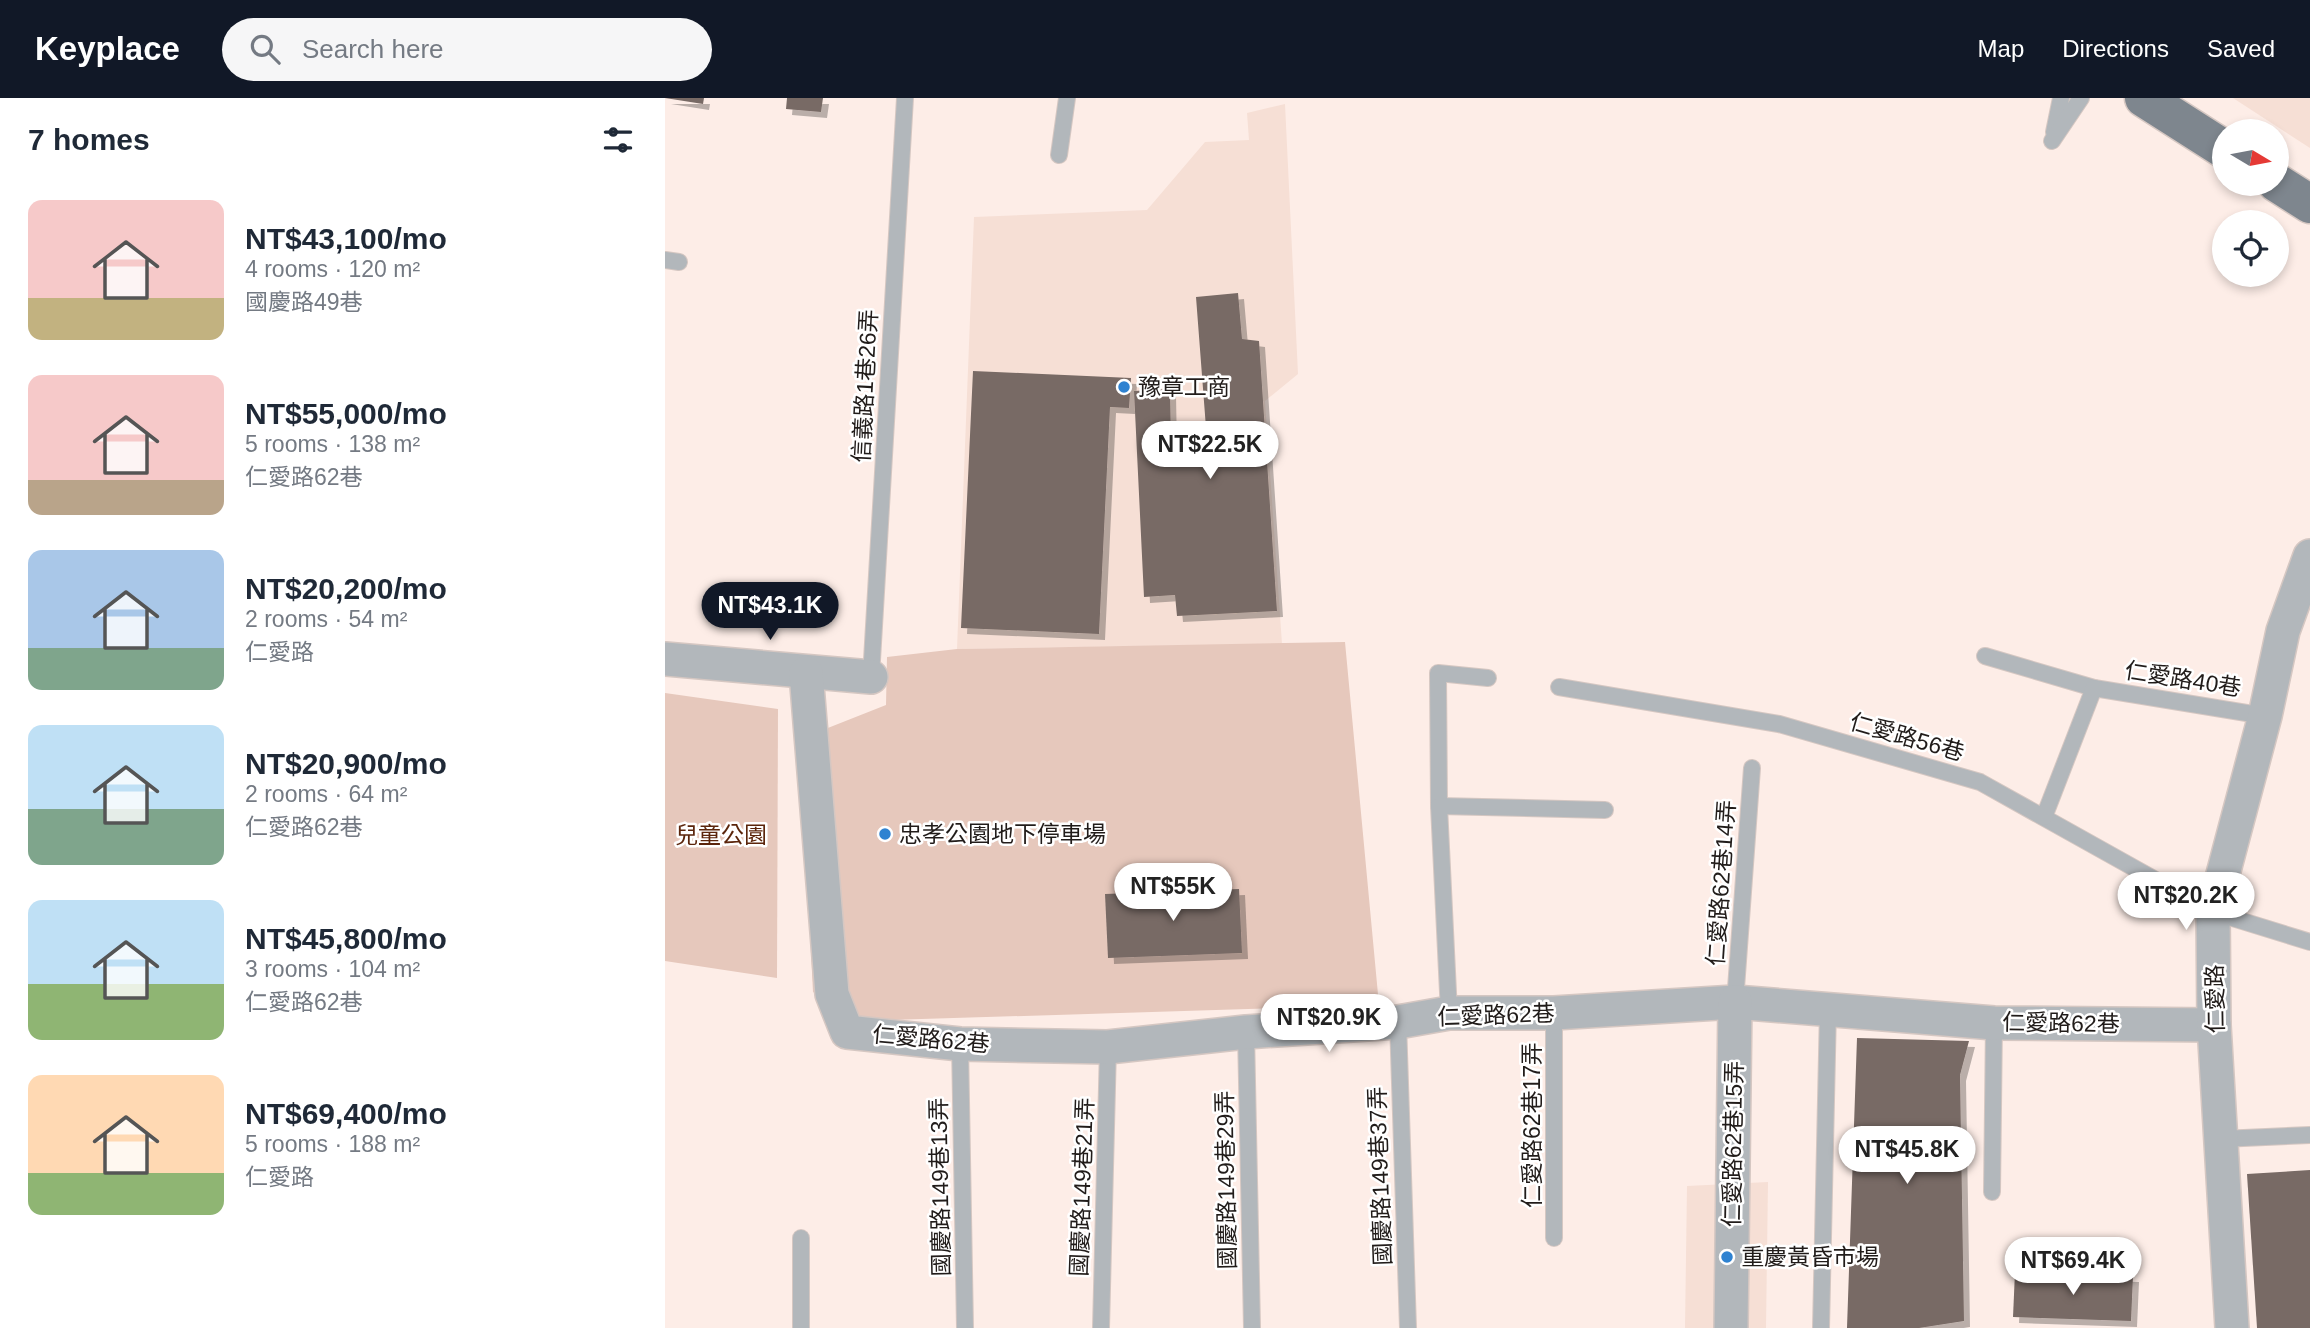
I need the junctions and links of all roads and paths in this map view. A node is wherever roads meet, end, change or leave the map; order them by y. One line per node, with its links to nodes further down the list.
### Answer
1 (905, 98): 14 (lane, 信義路1巷26弄)
2 (1067, 98): 7 (lane)
3 (2061, 98): 4 (lane)
4 (2081, 98)
5 (2144, 98): 6 (main road)
6 (2212, 141)
7 (1059, 155)
8 (2289, 191): 9 (main road)
9 (2310, 204)
10 (2310, 556): 18 (street, 仁愛路)
11 (1985, 656): 17 (lane, 仁愛路40巷)
12 (665, 659): 13 (street)
13 (806, 673): 14 (street); 33 (street, 仁愛路62巷)
14 (871, 677)
15 (1488, 678): 20 (lane)
16 (1559, 687): 22 (lane, 仁愛路56巷)
17 (2094, 688): 18 (lane, 仁愛路40巷); 22 (lane, 仁愛路40巷)
18 (2265, 716): 23 (street, 仁愛路)
19 (1752, 768): 25 (lane, 仁愛路62巷14弄)
20 (1439, 806): 21 (lane); 27 (lane)
21 (1605, 810)
22 (2044, 817): 23 (lane, 仁愛路56巷)
23 (2213, 912): 24 (lane, 仁愛路56巷); 31 (street, 仁愛路)
24 (2310, 942)
25 (1735, 1002): 26 (street, 仁愛路62巷); 28 (street, 仁愛路62巷); 45 (street, 仁愛路62巷15弄)
26 (1828, 1009): 30 (street, 仁愛路62巷); 46 (lane)
27 (1449, 1013): 28 (street, 仁愛路62巷); 29 (street, 仁愛路62巷)
28 (1554, 1013): 39 (lane, 仁愛路62巷17弄)
29 (1398, 1022): 32 (street, 仁愛路62巷); 44 (lane, 國慶路149巷37弄)
30 (1994, 1023): 31 (street, 仁愛路62巷); 37 (lane)
31 (2214, 1025): 36 (street, 仁愛路)
32 (1246, 1032): 34 (street, 仁愛路62巷); 43 (lane, 國慶路149巷29弄)
33 (960, 1044): 34 (street, 仁愛路62巷); 41 (lane, 國慶路149巷13弄)
34 (1108, 1046): 42 (lane, 國慶路149巷21弄)
35 (2310, 1135): 36 (lane)
36 (2221, 1139): 47 (street, 仁愛路)
37 (1992, 1192)
38 (801, 1238): 40 (lane)
39 (1554, 1238)
40 (801, 1328)
41 (965, 1328)
42 (1101, 1328)
43 (1252, 1328)
44 (1408, 1328)
45 (1731, 1328)
46 (1821, 1328)
47 (2232, 1328)

